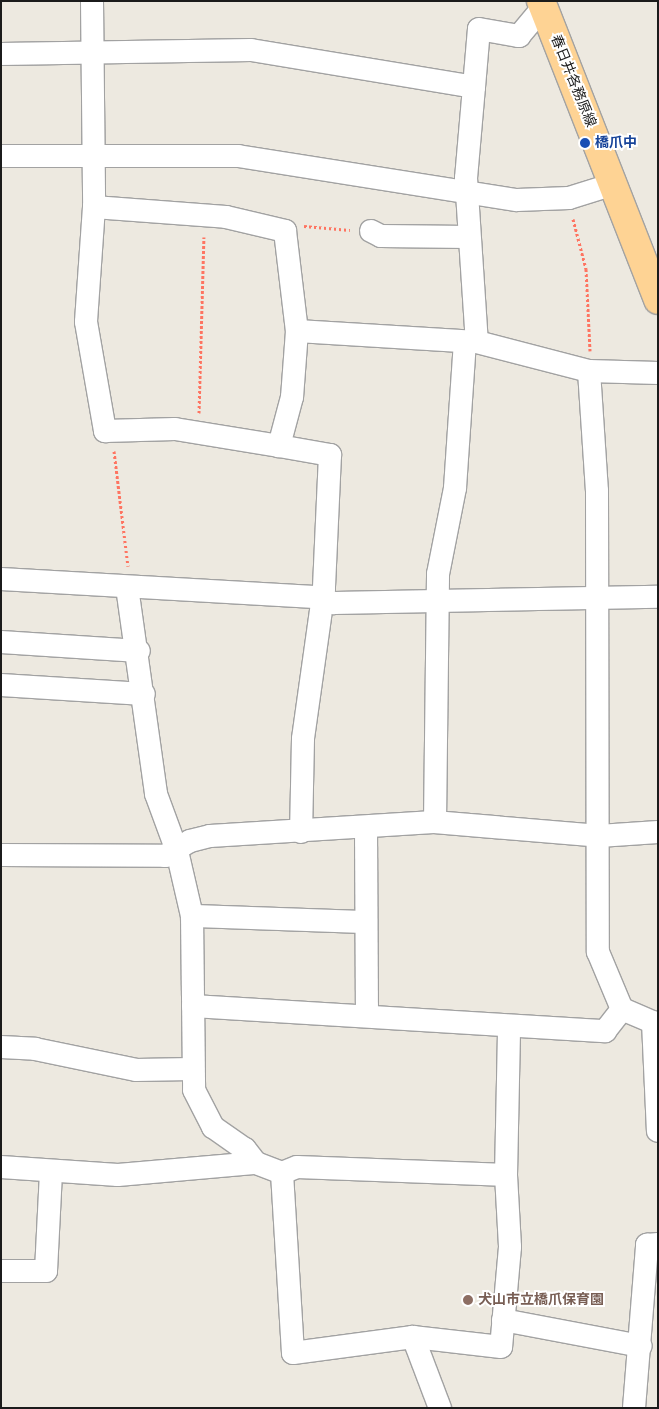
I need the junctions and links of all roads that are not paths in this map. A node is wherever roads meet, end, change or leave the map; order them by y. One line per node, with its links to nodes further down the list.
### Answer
1 (92, 1): 3 (street)
2 (542, 4): 5 (street); 8 (main road, 春日井各務原線)
3 (93, 51): 4 (street); 5 (street); 7 (street)
4 (1, 54)
5 (474, 87): 9 (street)
6 (1, 156): 7 (street)
7 (94, 156): 9 (street); 10 (street)
8 (614, 184): 9 (street); 13 (main road, 春日井各務原線)
9 (467, 192): 12 (street)
10 (94, 207): 14 (street); 18 (street)
11 (371, 232): 12 (street)
12 (469, 237): 15 (street)
13 (658, 300)
14 (297, 331): 15 (street); 18 (street)
15 (471, 342): 16 (street); 24 (street)
16 (589, 371): 17 (street); 21 (street)
17 (658, 372)
18 (279, 446): 23 (street)
19 (1, 579): 20 (street)
20 (127, 587): 23 (street); 26 (street)
21 (595, 596): 22 (street); 24 (street); 33 (street)
22 (658, 597)
23 (323, 600): 24 (street); 31 (street)
24 (438, 600): 29 (street)
25 (1, 642): 26 (street)
26 (140, 651): 28 (street)
27 (1, 685): 28 (street)
28 (144, 694): 34 (street)
29 (435, 822): 30 (street); 33 (street)
30 (366, 828): 31 (street); 37 (street)
31 (301, 832): 34 (street)
32 (658, 832): 33 (street)
33 (598, 836): 39 (street)
34 (177, 851): 35 (street); 36 (street)
35 (1, 855)
36 (192, 916): 37 (street); 38 (street)
37 (366, 922): 40 (street)
38 (193, 1006): 40 (street); 43 (street)
39 (622, 1009): 41 (street); 44 (street)
40 (367, 1016): 41 (street)
41 (509, 1028): 49 (street)
42 (1, 1047): 43 (street)
43 (192, 1069): 45 (street)
44 (658, 1131)
45 (256, 1164): 47 (street); 48 (street)
46 (1, 1167): 47 (street)
47 (51, 1172): 51 (street)
48 (282, 1173): 49 (street); 53 (street)
49 (506, 1175): 52 (street)
50 (658, 1244): 54 (street)
51 (1, 1270)
52 (503, 1320): 53 (street); 54 (street)
53 (413, 1337): 55 (street)
54 (641, 1346): 56 (street)
55 (440, 1408)
56 (634, 1408)

